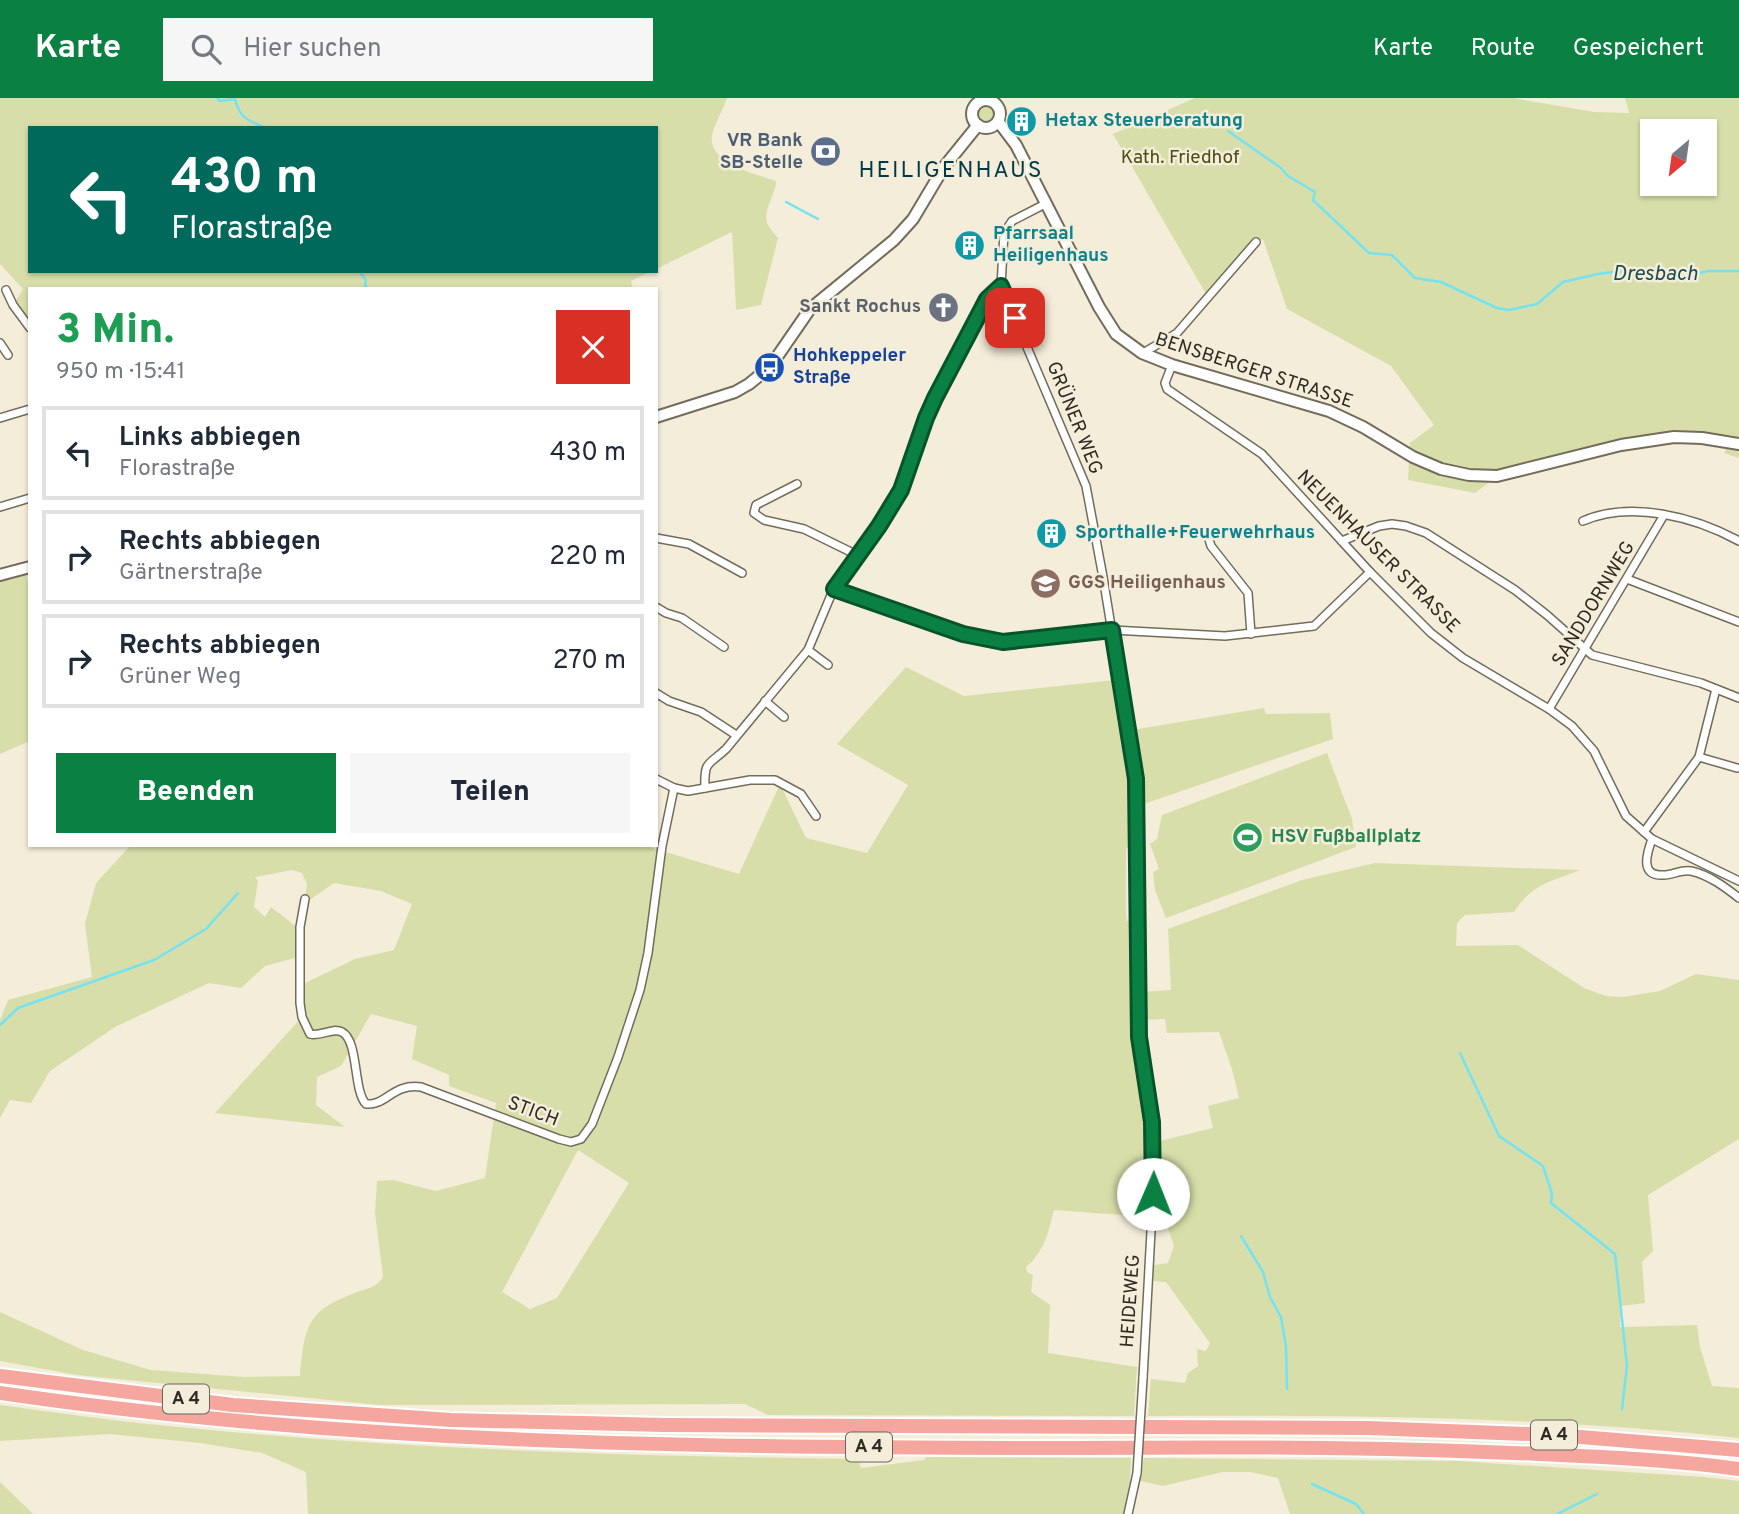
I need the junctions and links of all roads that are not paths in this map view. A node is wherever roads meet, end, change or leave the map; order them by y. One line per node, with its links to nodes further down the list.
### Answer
1 (964, 98): 3 (main road)
2 (998, 101): 3 (main road); 4 (main road)
3 (976, 104): 5 (main road)
4 (999, 121): 5 (main road); 6 (main road, BENSBERGER STRASSE)
5 (978, 124): 16 (main road)
6 (1046, 203): 8 (street, GRÜNER WEG); 12 (main road, BENSBERGER STRASSE)
7 (1256, 242): 12 (street)
8 (1001, 286): 28 (street); 37 (street, GRÜNER WEG)
9 (6, 290): 10 (street)
10 (28, 325)
11 (0, 343): 13 (street)
12 (1142, 354): 14 (main road, BENSBERGER STRASSE)
13 (8, 355)
14 (1172, 365): 18 (main road, BENSBERGER STRASSE); 26 (street, NEUENHAUSER STRASSE)
15 (28, 410): 17 (street)
16 (658, 417)
17 (0, 418)
18 (1739, 444)
19 (797, 484): 28 (street)
20 (28, 499): 21 (street)
21 (0, 507)
22 (1664, 515): 23 (street); 27 (street); 33 (street, SANDDORNWEG)
23 (1583, 521)
24 (1208, 536): 38 (street)
25 (658, 538): 31 (street)
26 (1342, 541): 30 (street, NEUENHAUSER STRASSE); 41 (street)
27 (1739, 541)
28 (859, 556): 34 (street)
29 (28, 568): 32 (main road)
30 (1370, 572): 38 (street); 47 (street, NEUENHAUSER STRASSE)
31 (742, 573)
32 (0, 575)
33 (1627, 579): 36 (street); 41 (street, SANDDORNWEG)
34 (834, 589): 37 (street); 40 (street)
35 (658, 608): 39 (street)
36 (1739, 622)
37 (1112, 630): 38 (street); 65 (street, HEIDEWEG, bridge)
38 (1251, 634)
39 (724, 647)
40 (808, 650): 42 (street); 46 (street)
41 (1585, 650): 43 (street); 47 (street, SANDDORNWEG)
42 (828, 665)
43 (1716, 689): 45 (street); 50 (street)
44 (658, 694): 49 (street)
45 (1739, 698)
46 (765, 701): 48 (street); 49 (street)
47 (1549, 709): 56 (street, NEUENHAUSER STRASSE)
48 (784, 717)
49 (736, 736): 54 (street)
50 (1699, 757): 51 (street); 56 (street)
51 (1737, 768)
52 (658, 780): 53 (street)
53 (674, 788): 54 (street); 60 (street, STICH)
54 (705, 788): 55 (street)
55 (816, 816)
56 (1644, 832): 57 (street, NEUENHAUSER STRASSE)
57 (1652, 839): 58 (street, NEUENHAUSER STRASSE); 59 (street)
58 (1739, 881)
59 (1739, 898)
60 (305, 900)
61 (0, 1376): 63 (highway, A 4)
62 (0, 1393): 64 (highway, A 4)
63 (1739, 1450)
64 (1739, 1469)
65 (1128, 1514)

